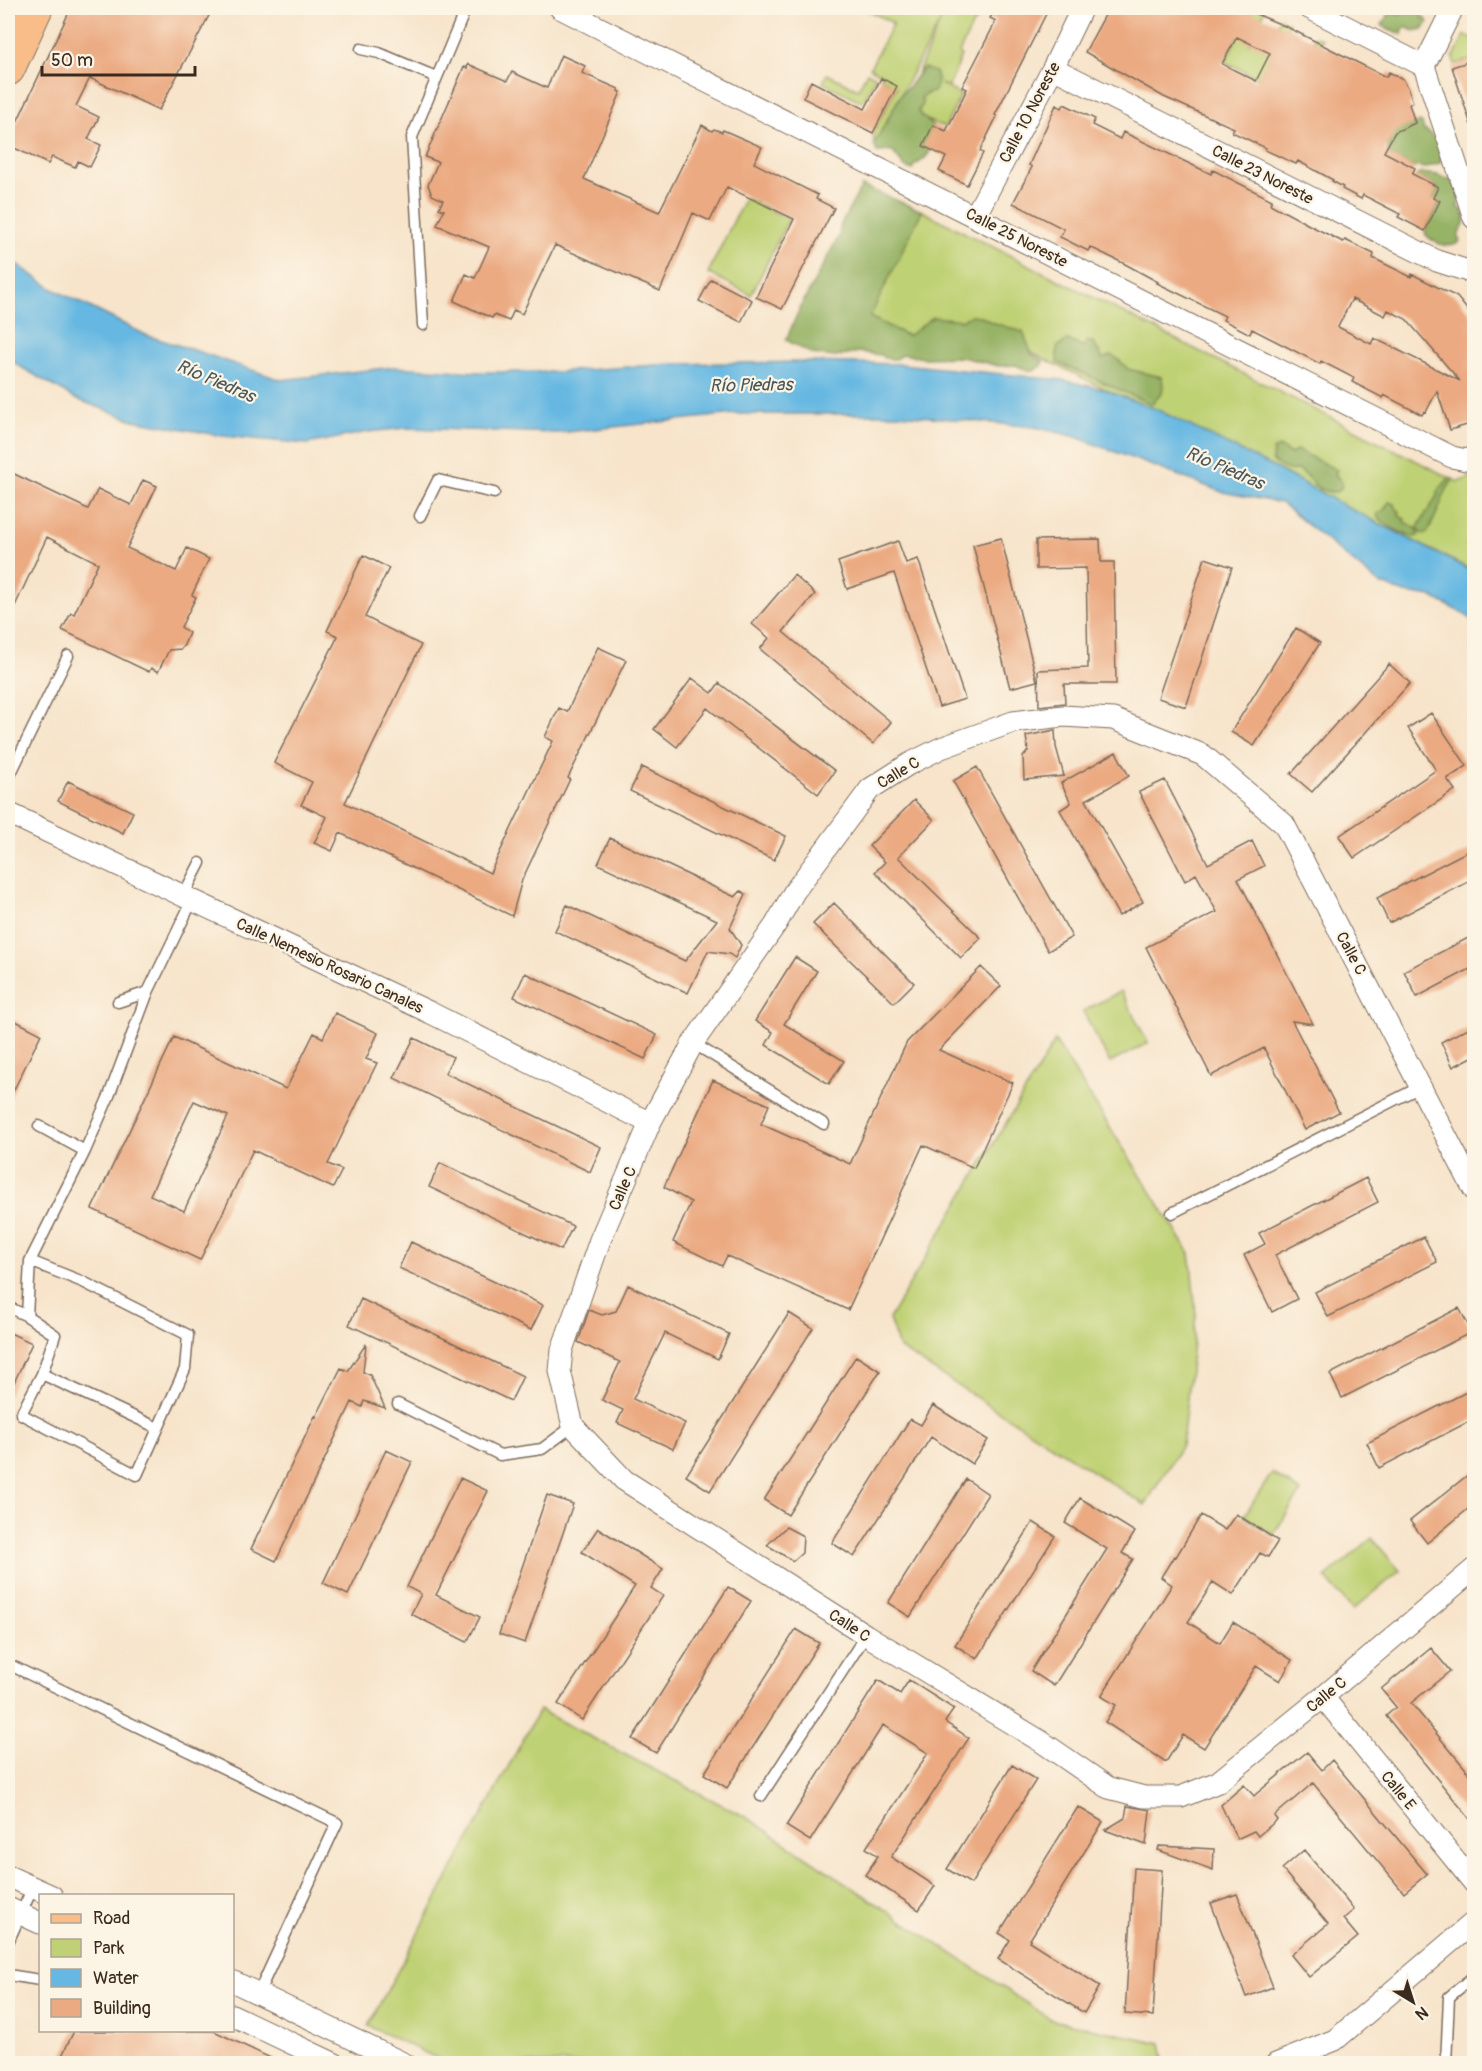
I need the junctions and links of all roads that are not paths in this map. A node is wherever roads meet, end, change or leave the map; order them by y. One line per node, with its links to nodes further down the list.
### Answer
1 (36, 8): 10 (main road)
2 (466, 8): 11 (lane)
3 (560, 8): 12 (street, Calle 25 Noreste)
4 (1082, 8): 9 (street, Calle 10 Noreste)
5 (1309, 8): 8 (street)
6 (1453, 8): 8 (street)
7 (361, 49): 11 (lane)
8 (1424, 66): 13 (street)
9 (1053, 68): 12 (street, Calle 10 Noreste); 14 (street, Calle 23 Noreste)
10 (8, 69)
11 (436, 77): 15 (lane)
12 (975, 216): 16 (street, Calle 25 Noreste)
13 (1474, 218)
14 (1474, 273)
15 (423, 325)
16 (1474, 457)
17 (494, 493): 18 (lane)
18 (420, 516)
19 (68, 656): 20 (lane)
20 (8, 779)
21 (8, 815): 23 (street, Calle Nemesio Rosario Canales)
22 (200, 863): 23 (lane)
23 (188, 899): 24 (lane); 28 (street, Calle Nemesio Rosario Canales)
24 (147, 992): 25 (lane); 31 (lane)
25 (118, 1002)
26 (693, 1043): 27 (street, Calle C); 28 (street, Calle C); 29 (lane)
27 (1422, 1086): 32 (street, Calle C); 33 (lane)
28 (650, 1123): 39 (street, Calle C)
29 (824, 1124)
30 (39, 1126): 31 (lane)
31 (85, 1151): 34 (lane)
32 (1474, 1190)
33 (1172, 1213)
34 (30, 1261): 36 (lane); 40 (lane)
35 (8, 1307): 36 (lane)
36 (27, 1316): 37 (lane)
37 (42, 1374): 40 (lane); 40 (lane)
38 (398, 1404): 39 (lane)
39 (573, 1426): 42 (street, Calle C)
40 (158, 1428)
41 (1474, 1569): 44 (street, Calle C)
42 (866, 1635): 44 (street, Calle C); 45 (lane)
43 (8, 1664): 57 (lane)
44 (1323, 1697): 47 (street, Calle E)
45 (761, 1796)
46 (8, 1877): 48 (street)
47 (1474, 1882)
48 (42, 1891): 49 (lane)
49 (14, 1911): 51 (street); 52 (lane)
50 (1474, 1922): 61 (street)
51 (39, 1923)
52 (8, 1942)
53 (8, 1975): 55 (lane)
54 (1474, 1976): 62 (lane)
55 (39, 1980)
56 (234, 1982): 57 (street)
57 (258, 1994): 60 (street)
58 (234, 2016): 59 (street)
59 (335, 2064)
60 (405, 2064)
61 (1276, 2064)
62 (1446, 2064)

